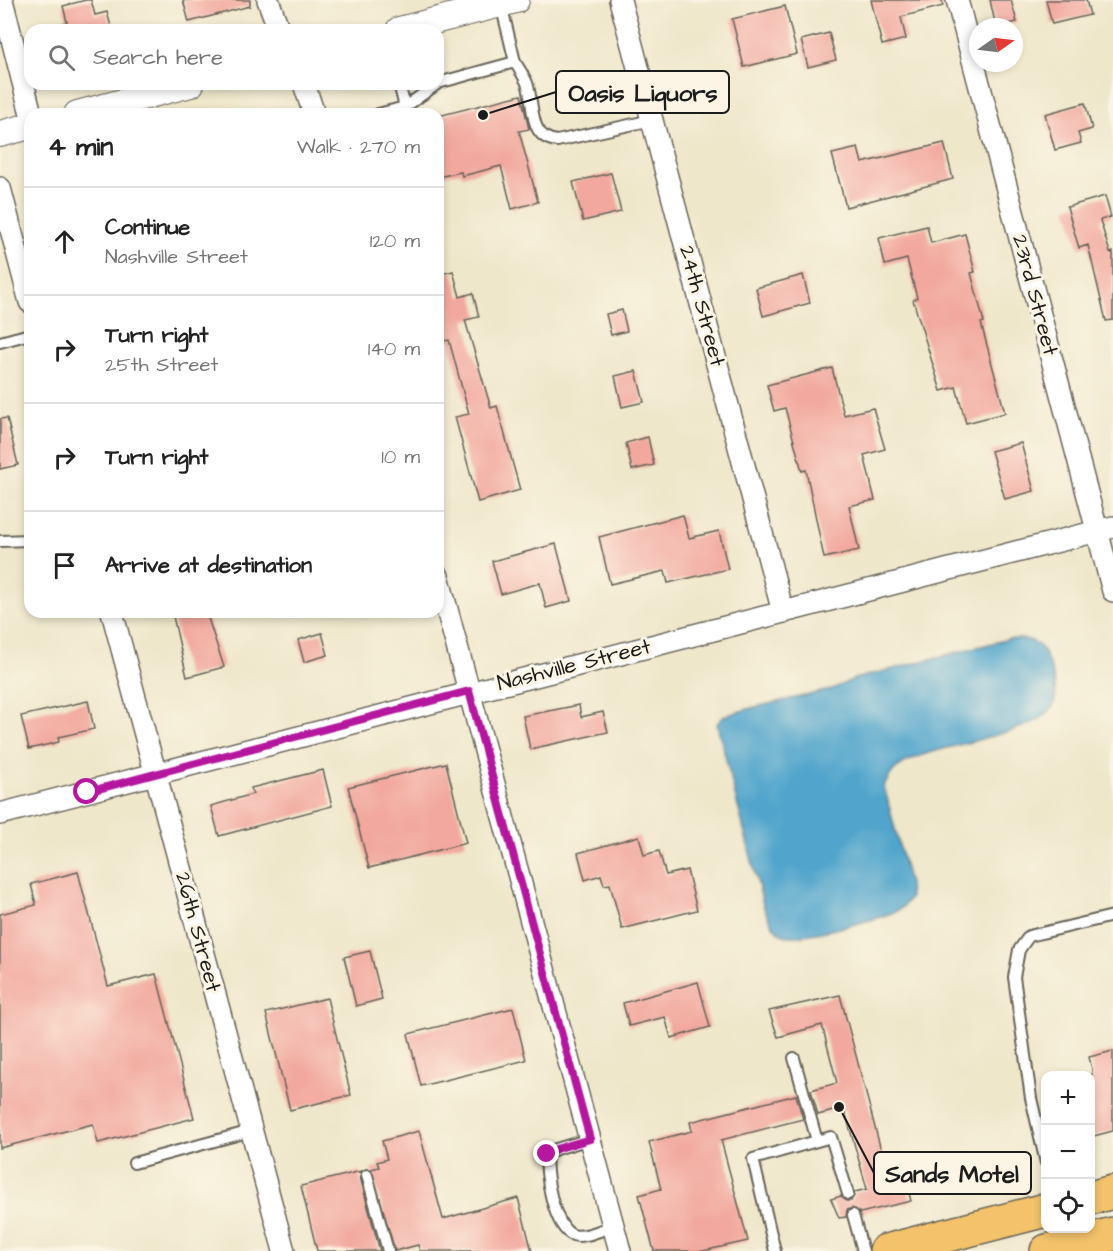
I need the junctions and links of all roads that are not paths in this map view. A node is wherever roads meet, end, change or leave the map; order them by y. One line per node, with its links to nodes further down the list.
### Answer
1 (2, 0): 10 (street)
2 (268, 0): 6 (street)
3 (620, 0): 21 (street, 24th Street)
4 (957, 0): 28 (street, 23rd Street)
5 (509, 2): 7 (street); 8 (lane)
6 (277, 24)
7 (423, 24)
8 (515, 62): 9 (lane); 21 (lane)
9 (444, 82)
10 (24, 86)
11 (25, 90): 17 (street)
12 (168, 90): 18 (street)
13 (306, 90): 19 (street)
14 (401, 90): 16 (lane)
15 (429, 90): 16 (lane)
16 (405, 107): 20 (lane)
17 (29, 108)
18 (100, 108)
19 (312, 108)
20 (401, 108)
21 (652, 120): 33 (street, 24th Street)
22 (24, 128): 23 (street)
23 (0, 134)
24 (0, 188): 25 (street)
25 (24, 279)
26 (24, 336): 27 (lane)
27 (0, 342)
28 (1105, 529): 31 (street, 23rd Street); 33 (street, Nashville Street)
29 (24, 540): 30 (lane)
30 (0, 541)
31 (1113, 591)
32 (444, 598): 35 (street)
33 (783, 612): 35 (street, Nashville Street)
34 (114, 618): 36 (street, 26th Street)
35 (469, 691): 36 (street, Nashville Street); 41 (street)
36 (155, 774): 37 (street, Nashville Street); 40 (street, 26th Street)
37 (0, 814)
38 (1113, 916): 43 (lane)
39 (795, 1058): 42 (lane)
40 (251, 1131): 44 (lane); 54 (street, 26th Street)
41 (590, 1139): 51 (street); 51 (lane)
42 (817, 1141): 47 (lane); 57 (lane)
43 (1041, 1141)
44 (134, 1163)
45 (367, 1175): 55 (lane)
46 (1113, 1192): 48 (main road)
47 (848, 1194)
48 (1095, 1197)
49 (1041, 1212): 53 (main road)
50 (853, 1215): 58 (lane)
51 (614, 1226): 56 (street)
52 (1113, 1234): 60 (main road)
53 (954, 1243): 59 (main road)
54 (284, 1251)
55 (388, 1251)
56 (620, 1251)
57 (776, 1251)
58 (863, 1251)
59 (885, 1251)
60 (1047, 1251)

